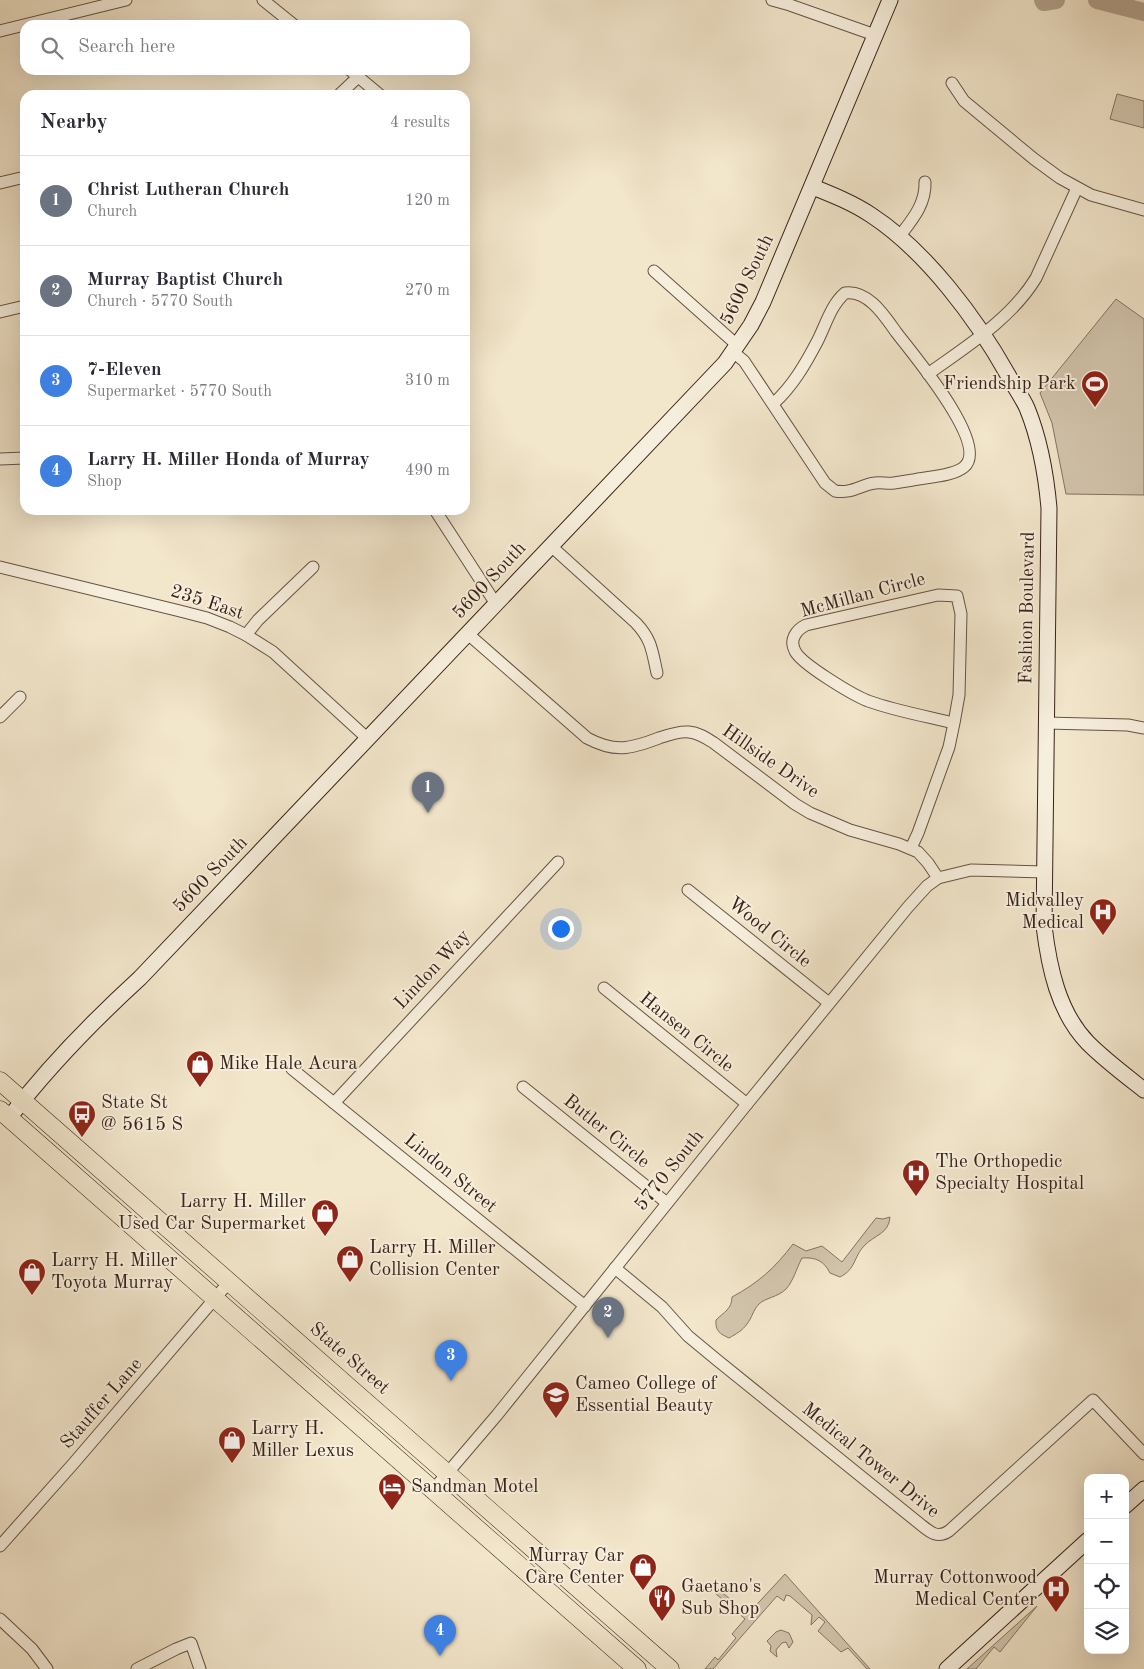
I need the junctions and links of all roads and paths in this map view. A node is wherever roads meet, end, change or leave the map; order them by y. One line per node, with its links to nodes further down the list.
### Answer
1 (126, 0): 5 (street)
2 (263, 0): 6 (street)
3 (772, 0): 9 (street)
4 (890, 0): 9 (street, 5600 South)
5 (45, 20)
6 (288, 20)
7 (20, 26): 8 (street)
8 (0, 31)
9 (875, 35): 18 (street, 5600 South)
10 (353, 75): 13 (street)
11 (355, 75): 14 (street)
12 (952, 83): 19 (street)
13 (343, 90)
14 (374, 90)
15 (20, 178): 17 (street)
16 (925, 182): 21 (street)
17 (0, 183)
18 (813, 187): 21 (street, Fashion Boulevard); 26 (street, 5600 South)
19 (1077, 188): 20 (street); 25 (street)
20 (1144, 210)
21 (899, 237): 25 (street, Fashion Boulevard)
22 (654, 272): 26 (street)
23 (20, 307): 24 (street)
24 (0, 312)
25 (984, 334): 27 (street); 42 (street, Fashion Boulevard)
26 (735, 349): 28 (street); 32 (street, 5600 South)
27 (928, 374): 28 (street); 28 (street)
28 (773, 404)
29 (20, 458): 30 (street)
30 (0, 459)
31 (438, 515): 35 (street)
32 (550, 546): 35 (street, 5600 South); 38 (street)
33 (0, 567): 37 (street, 235 East)
34 (313, 567): 37 (street)
35 (496, 604): 36 (street, 5600 South)
36 (468, 634): 44 (street, 5600 South); 45 (street, Hillside Drive)
37 (246, 635): 44 (street, 235 East)
38 (657, 673)
39 (20, 697): 40 (street)
40 (0, 717)
41 (954, 723): 41 (street, McMillan Circle); 45 (street)
42 (1046, 723): 43 (street); 47 (street, Fashion Boulevard)
43 (1144, 728)
44 (368, 739): 56 (street, 5600 South)
45 (911, 848): 48 (street, Hillside Drive)
46 (558, 862): 57 (street, Lindon Way)
47 (1044, 872): 48 (street); 55 (street, Fashion Boulevard)
48 (938, 878): 51 (street, 5770 South)
49 (688, 890): 51 (street, Wood Circle)
50 (604, 988): 58 (street, Hansen Circle)
51 (829, 1003): 58 (street, 5770 South)
52 (292, 1069): 57 (street, Lindon Street)
53 (0, 1081): 56 (main road, State Street)
54 (523, 1087): 60 (street, Butler Circle)
55 (1144, 1090)
56 (22, 1100): 59 (street, 5600 South); 62 (main road, State Street)
57 (334, 1103): 64 (street, Lindon Street)
58 (746, 1104): 60 (street, 5770 South)
59 (5, 1114): 63 (main road)
60 (667, 1203): 61 (street, 5770 South)
61 (615, 1268): 64 (street, 5770 South); 65 (street, Medical Tower Drive)
62 (229, 1282): 63 (street, Stauffer Lane); 66 (main road, State Street)
63 (216, 1299): 68 (main road); 71 (street, Stauffer Lane)
64 (585, 1306): 66 (street, 5770 South)
65 (1144, 1454)
66 (448, 1473): 68 (street, 5770 South); 77 (main road, State Street)
67 (1144, 1489): 69 (street)
68 (433, 1490): 76 (main road)
69 (1129, 1502)
70 (1084, 1544): 78 (street)
71 (0, 1546)
72 (0, 1619): 73 (street)
73 (47, 1669)
74 (136, 1669): 75 (street)
75 (200, 1669)
76 (637, 1669)
77 (670, 1669)
78 (947, 1669)

